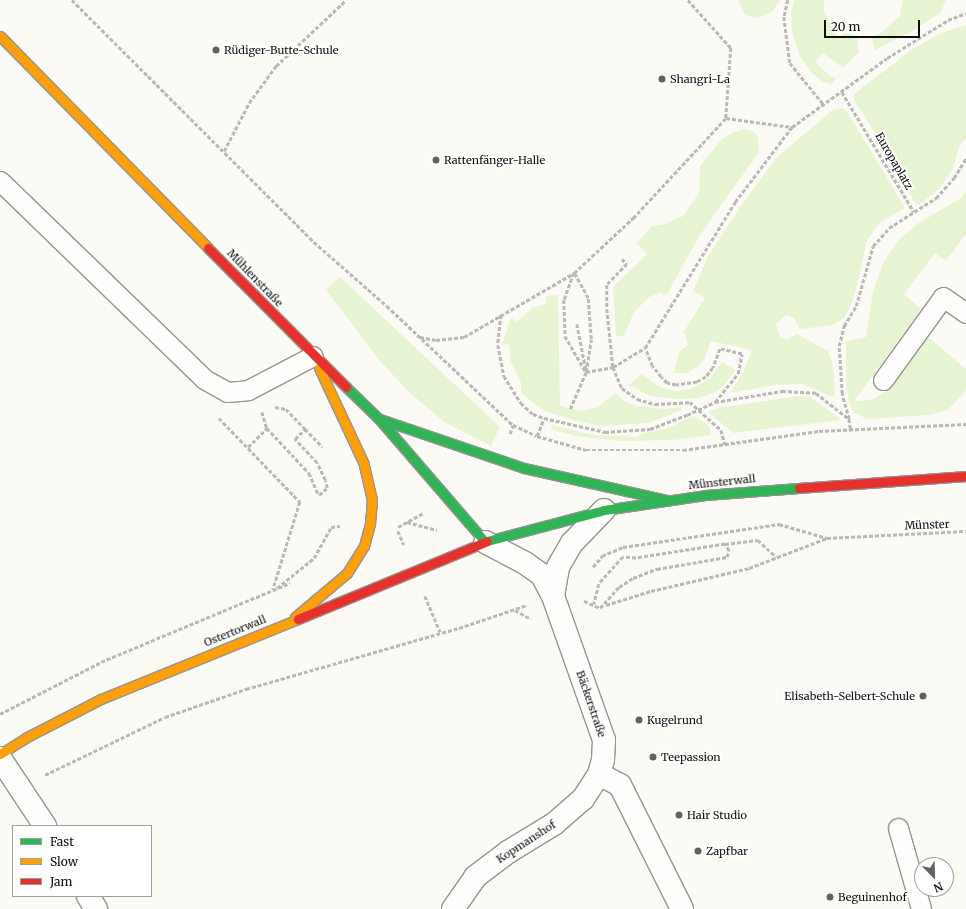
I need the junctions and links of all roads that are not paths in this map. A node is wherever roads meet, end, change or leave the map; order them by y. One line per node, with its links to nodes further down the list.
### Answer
1 (0, 36): 4 (main road, Mühlenstraße)
2 (0, 181): 4 (lane)
3 (966, 314): 5 (lane)
4 (313, 356): 6 (main road, Mühlenstraße); 12 (main road)
5 (883, 380)
6 (379, 419): 8 (main road); 10 (main road, Mühlenstraße)
7 (966, 476): 8 (main road, Münsterwall)
8 (667, 500): 9 (main road, Münsterwall)
9 (604, 510): 10 (main road, Münsterwall); 11 (street)
10 (486, 542): 11 (street, Bäckerstraße); 12 (main road, Ostertorwall)
11 (554, 602): 15 (street, Bäckerstraße)
12 (288, 622): 13 (main road, Ostertorwall)
13 (0, 754)
14 (0, 758): 16 (street)
15 (599, 774): 20 (street, Kopmanshof); 21 (street)
16 (44, 825)
17 (898, 828): 22 (lane)
18 (89, 897): 19 (street)
19 (96, 909)
20 (453, 909)
21 (682, 909)
22 (921, 909)

